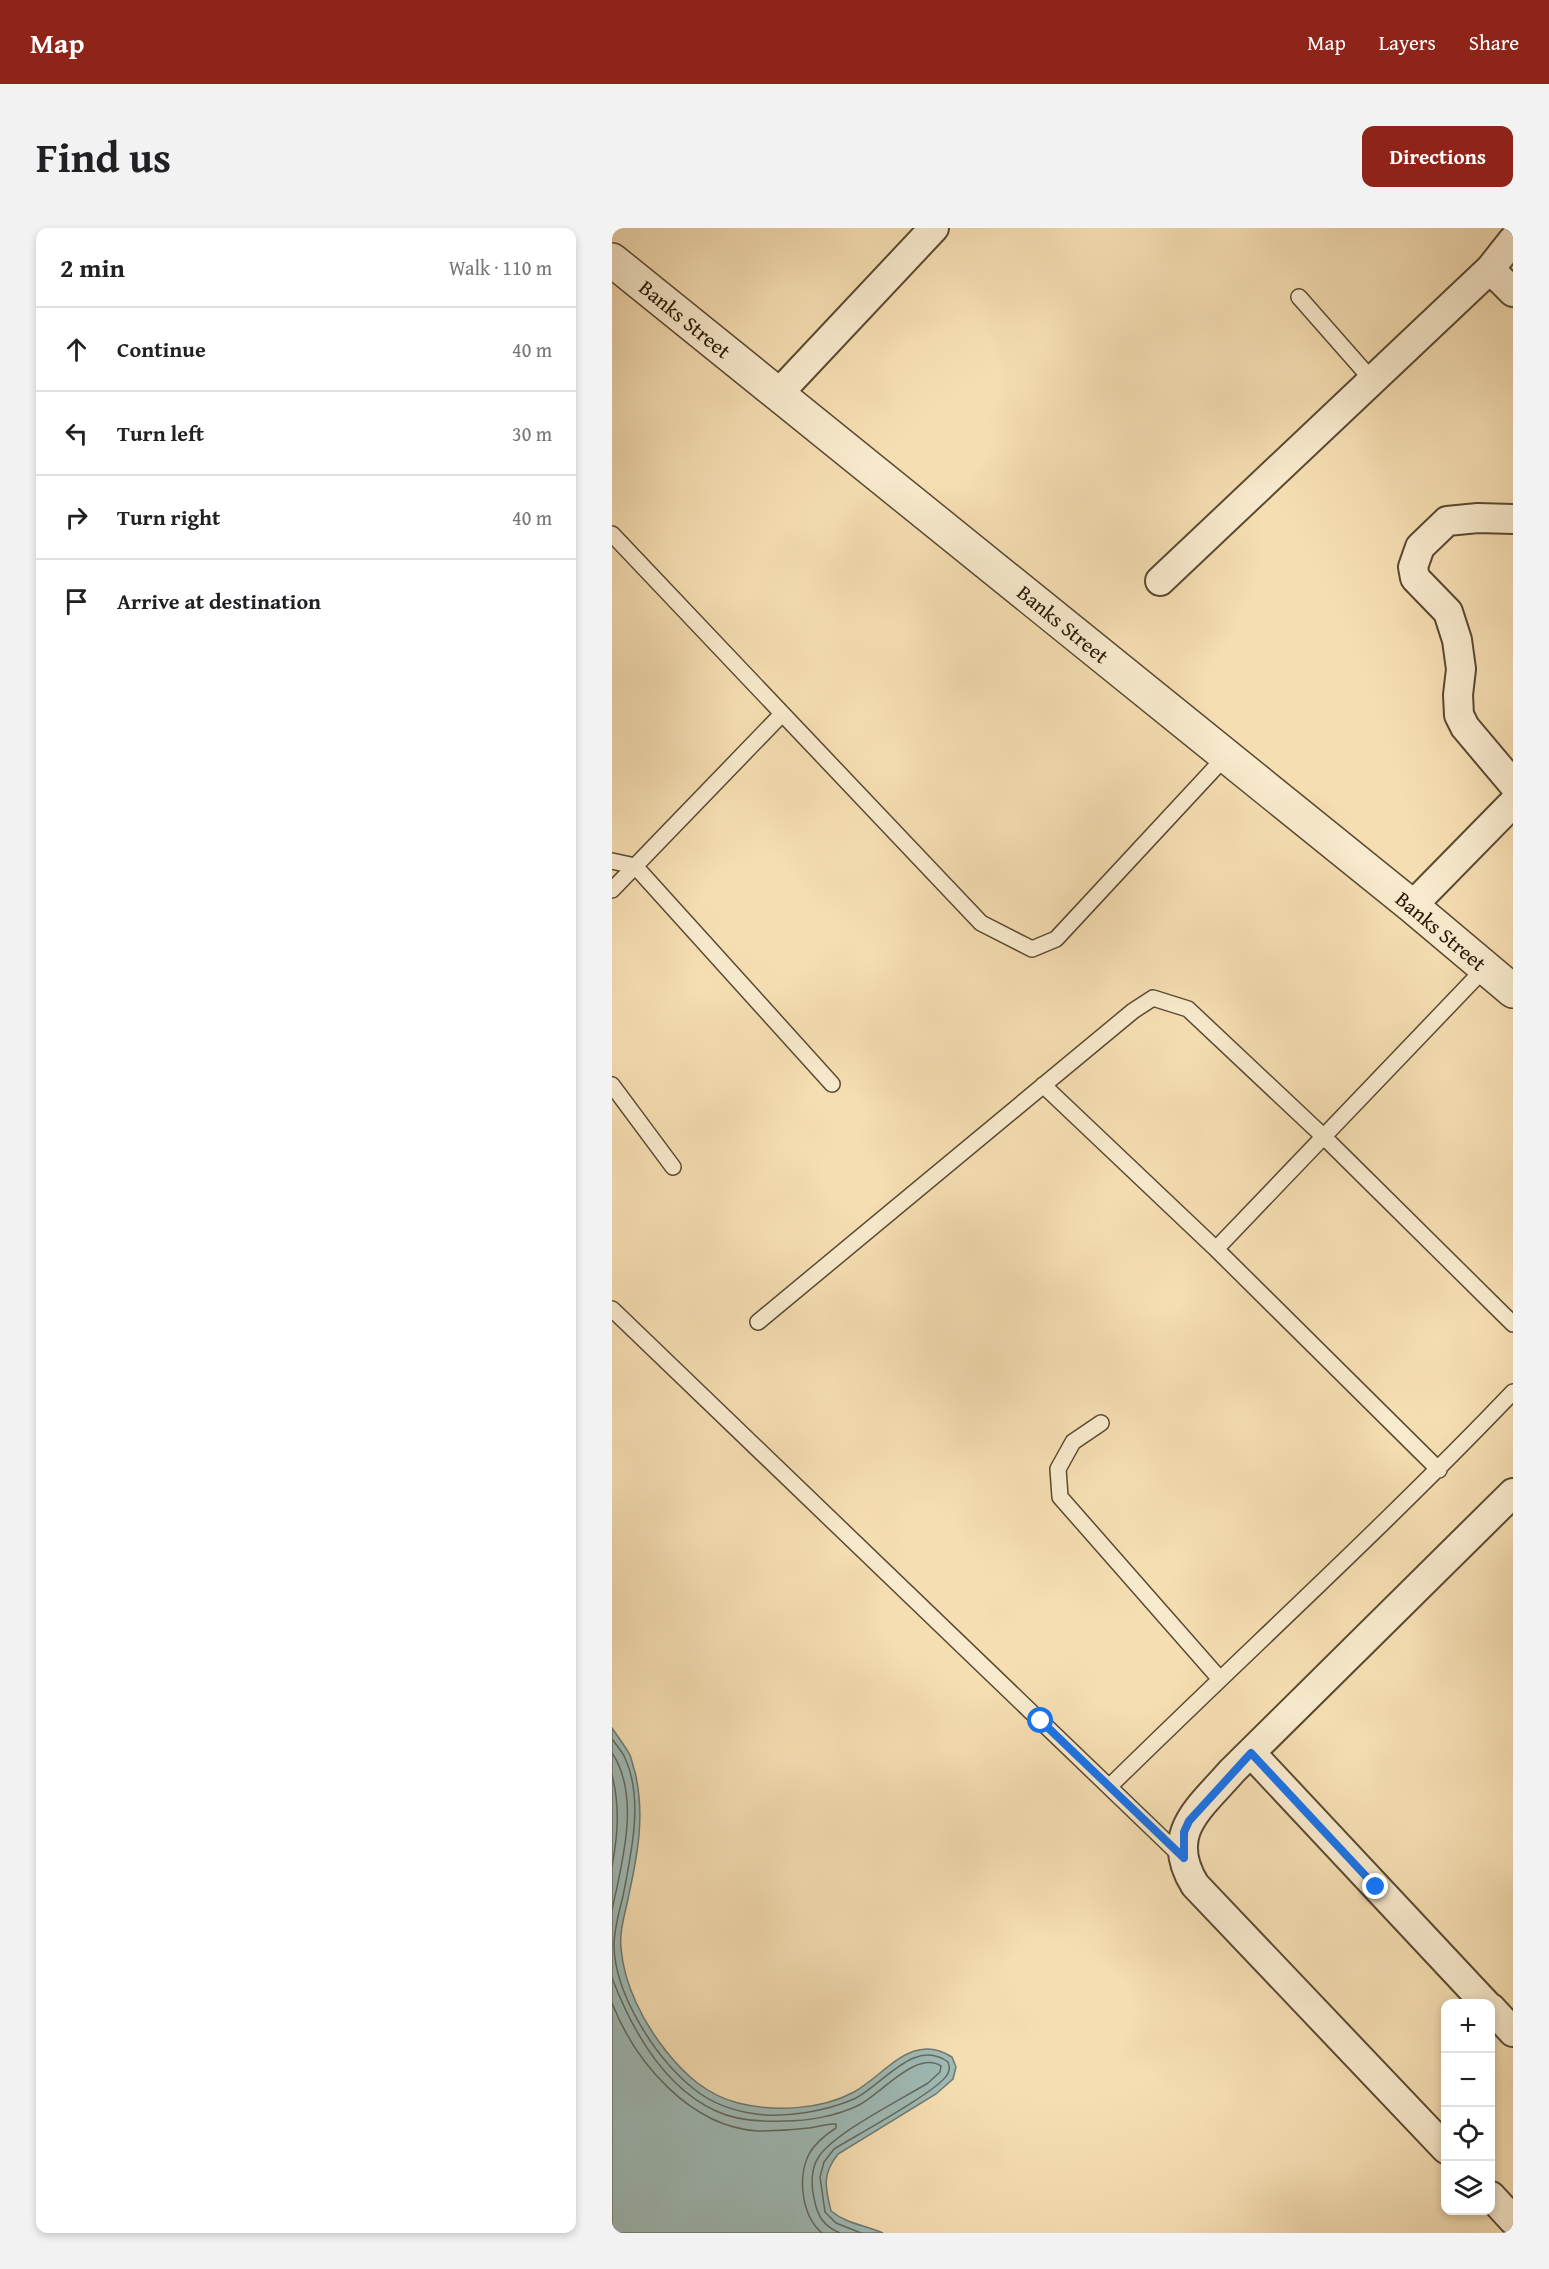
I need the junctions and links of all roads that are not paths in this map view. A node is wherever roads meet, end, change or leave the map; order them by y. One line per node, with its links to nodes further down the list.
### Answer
1 (934, 228): 8 (street)
2 (1513, 240): 4 (street)
3 (612, 260): 8 (street, Banks Street)
4 (1490, 269): 5 (street); 7 (street)
5 (1513, 292)
6 (1299, 297): 7 (lane)
7 (1372, 380): 11 (street)
8 (778, 394): 13 (street, Banks Street)
9 (1513, 519): 14 (street)
10 (612, 534): 12 (lane)
11 (1160, 581)
12 (782, 714): 13 (lane); 17 (lane)
13 (1226, 756): 19 (street, Banks Street)
14 (1513, 784)
15 (1513, 802): 19 (street)
16 (612, 861): 17 (lane)
17 (635, 866): 18 (lane); 22 (lane)
18 (612, 890)
19 (1412, 906): 20 (street, Banks Street)
20 (1485, 968): 21 (street, Banks Street); 25 (lane)
21 (1513, 991)
22 (832, 1084)
23 (612, 1085): 26 (lane)
24 (1043, 1085): 25 (lane); 27 (lane); 29 (lane)
25 (1323, 1136): 27 (lane); 30 (lane)
26 (674, 1167)
27 (1216, 1249): 33 (lane)
28 (612, 1309): 37 (lane)
29 (758, 1322)
30 (1513, 1324)
31 (1513, 1392): 33 (lane)
32 (1101, 1423): 35 (lane)
33 (1438, 1470): 35 (lane)
34 (1513, 1493): 36 (street)
35 (1219, 1678): 37 (lane)
36 (1251, 1753): 38 (street); 39 (street)
37 (1109, 1787): 38 (lane)
38 (1184, 1858): 42 (street)
39 (1481, 1999)
40 (1495, 2012): 41 (street)
41 (1513, 2032)
42 (1441, 2144)
43 (1495, 2200): 44 (street)
44 (1513, 2220)

